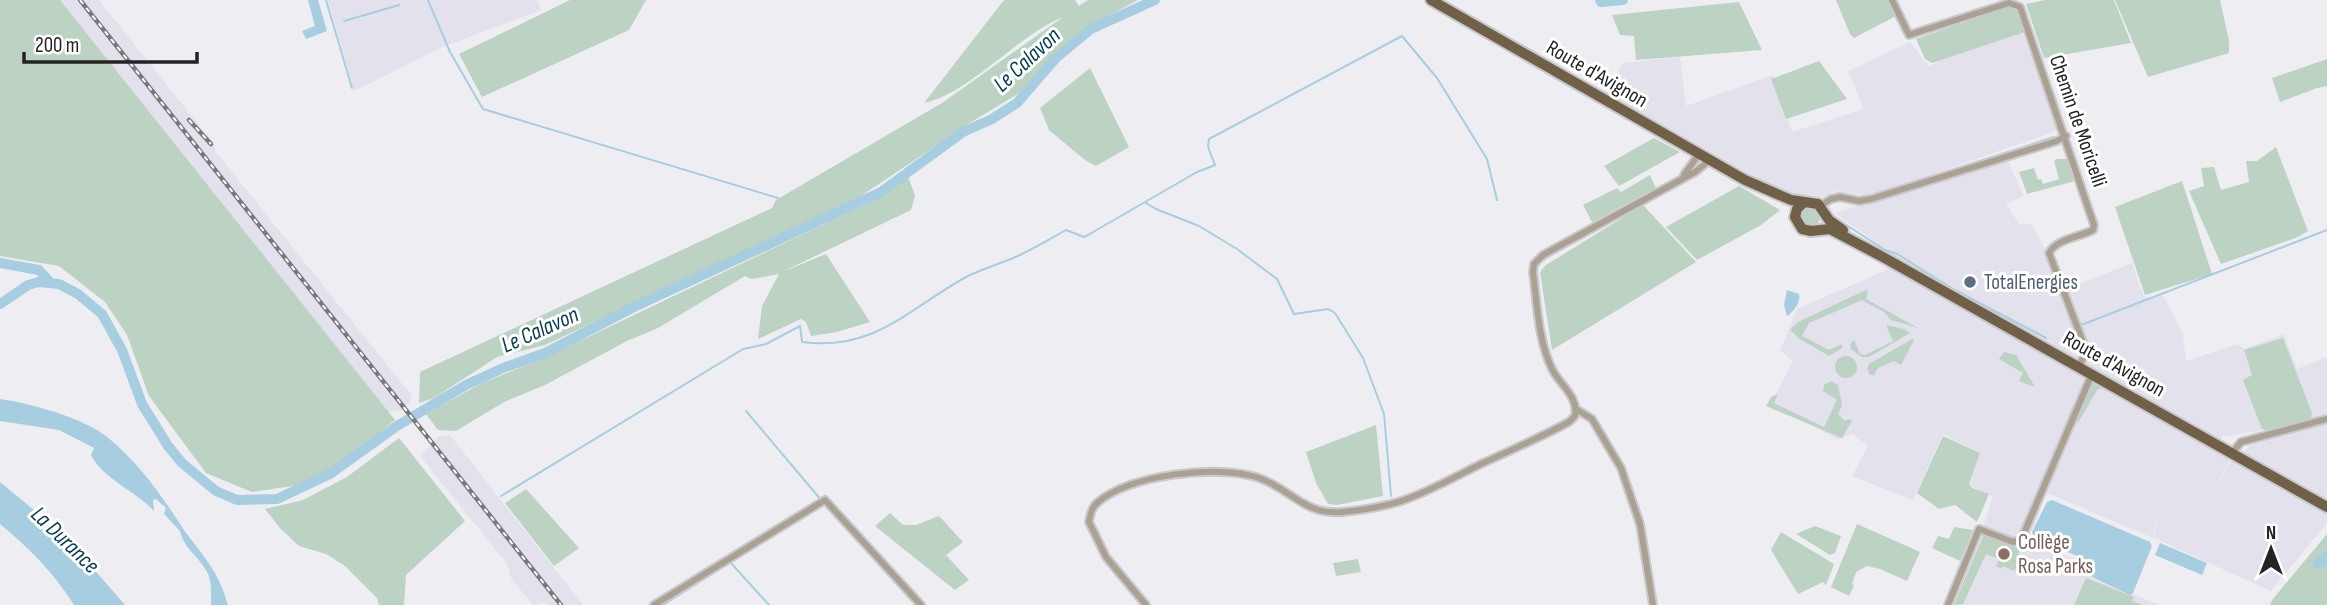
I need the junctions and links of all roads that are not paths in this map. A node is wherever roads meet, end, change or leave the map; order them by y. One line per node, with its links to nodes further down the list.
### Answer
1 (1431, 0): 4 (main road, Route d'Avignon)
2 (1892, 0): 3 (street, Chemin de Moricelli)
3 (2066, 136): 9 (street); 13 (street, Chemin de Moricelli)
4 (1699, 154): 5 (main road, Route d'Avignon); 6 (street)
5 (1710, 160): 6 (street); 7 (main road, Route d'Avignon)
6 (1680, 180): 15 (street)
7 (1745, 180): 8 (main road, Route d'Avignon); 10 (main road, Route d'Avignon)
8 (1803, 203): 9 (main road); 10 (main road)
9 (1822, 210): 11 (main road); 12 (main road, Route d'Avignon)
10 (1795, 215): 11 (main road)
11 (1817, 229): 12 (main road, Route d'Avignon)
12 (1881, 256): 13 (main road, Route d'Avignon)
13 (2079, 367): 14 (main road, Route d'Avignon)
14 (2092, 374): 17 (main road, Route d'Avignon); 23 (street)
15 (1576, 410): 21 (street); 22 (street)
16 (2327, 419): 17 (street)
17 (2232, 453): 18 (main road, Route d'Avignon)
18 (2327, 507)
19 (654, 605): 20 (street)
20 (921, 605)
21 (1146, 605)
22 (1653, 605)
23 (1948, 605)

